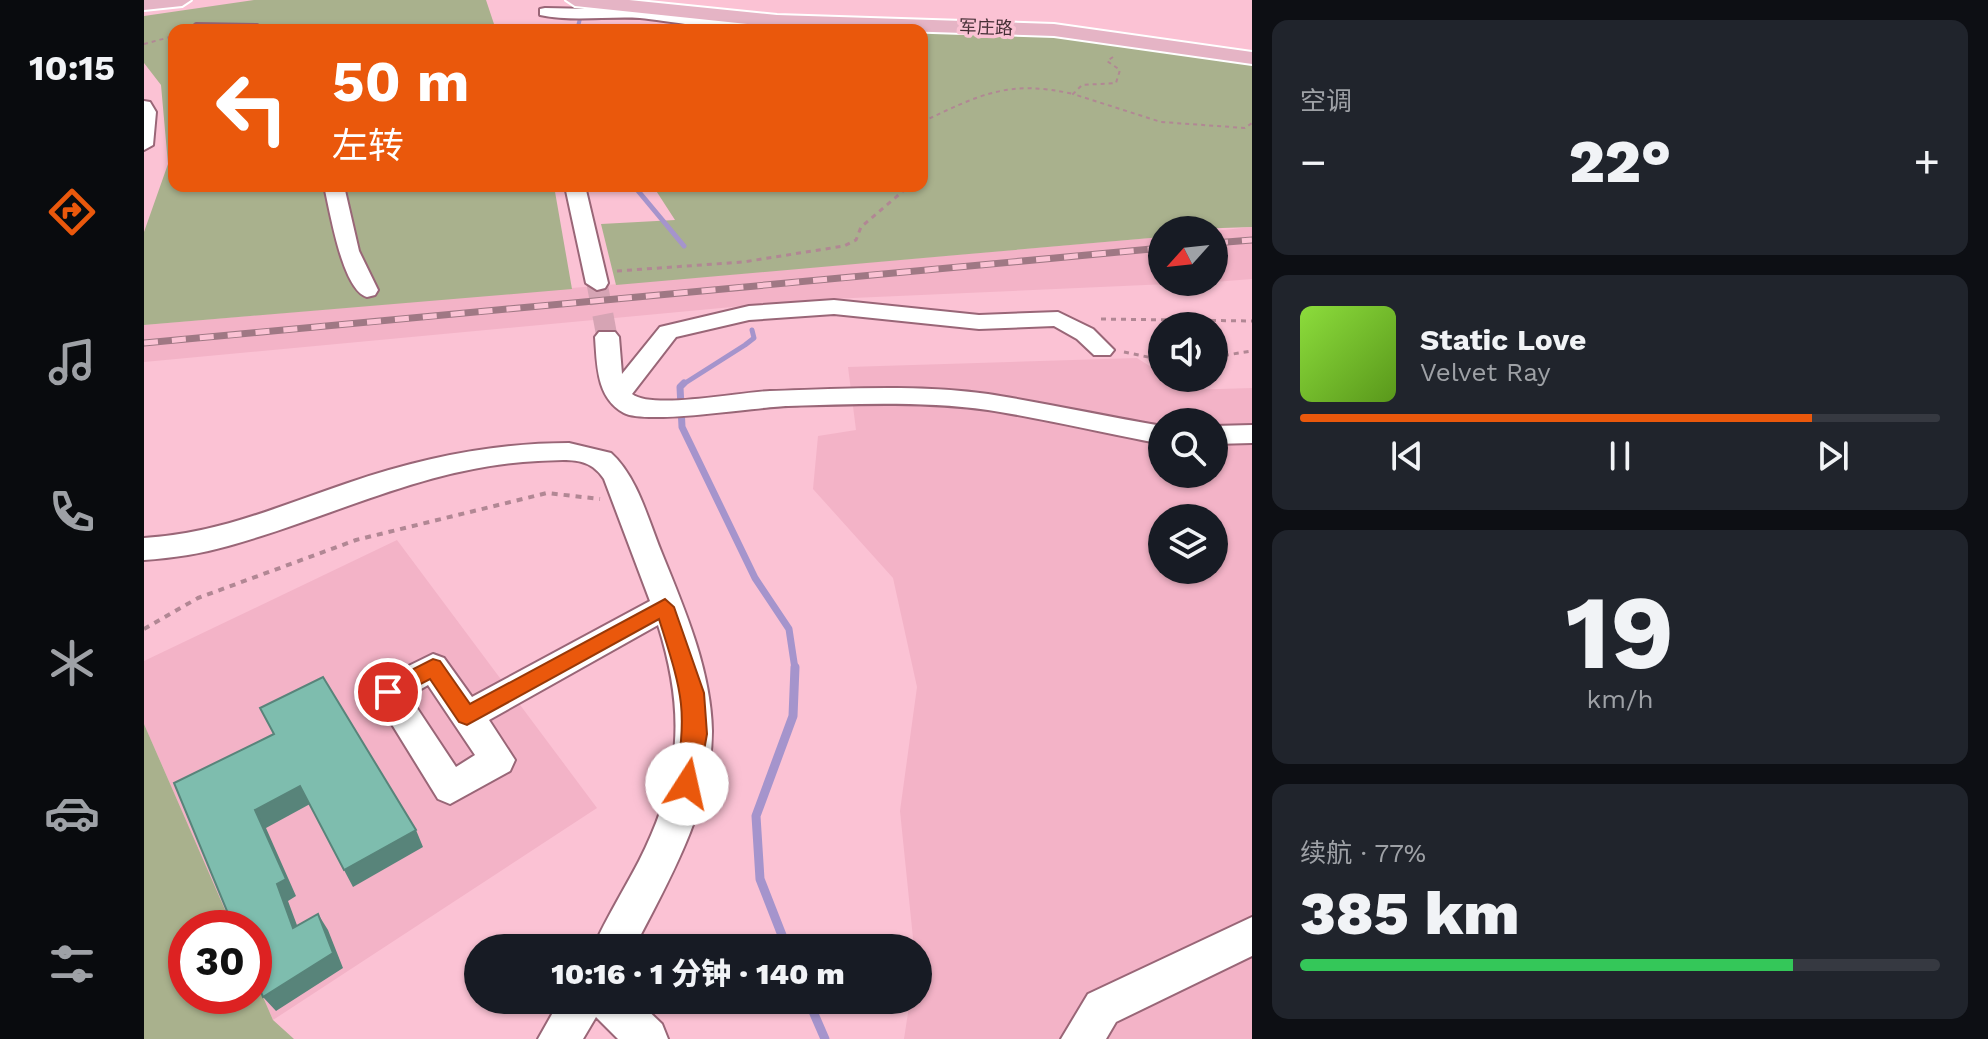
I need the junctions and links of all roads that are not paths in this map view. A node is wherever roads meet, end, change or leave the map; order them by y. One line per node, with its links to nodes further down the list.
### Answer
1 (171, 1): 4 (main road)
2 (581, 1): 3 (main road, 军庄路)
3 (630, 3): 6 (main road, 军庄路)
4 (144, 4)
5 (543, 6): 7 (street)
6 (804, 22): 8 (street); 9 (main road, 军庄路)
7 (716, 24)
8 (789, 24)
9 (866, 24)
10 (928, 26): 11 (main road, 军庄路)
11 (1252, 58)
12 (144, 106): 13 (street)
13 (144, 145)
14 (335, 192): 17 (street)
15 (576, 192): 16 (street)
16 (596, 278)
17 (367, 290)
18 (607, 337): 20 (street)
19 (1102, 350): 20 (street)
20 (618, 395): 21 (street)
21 (1148, 432)
22 (1252, 434): 23 (street)
23 (1228, 435)
24 (144, 549): 25 (street)
25 (665, 607): 26 (street); 27 (street)
26 (467, 716)
27 (620, 934)
28 (1252, 936): 33 (street)
29 (574, 1014): 31 (street)
30 (622, 1014): 32 (street)
31 (559, 1039)
32 (647, 1039)
33 (1082, 1039)

